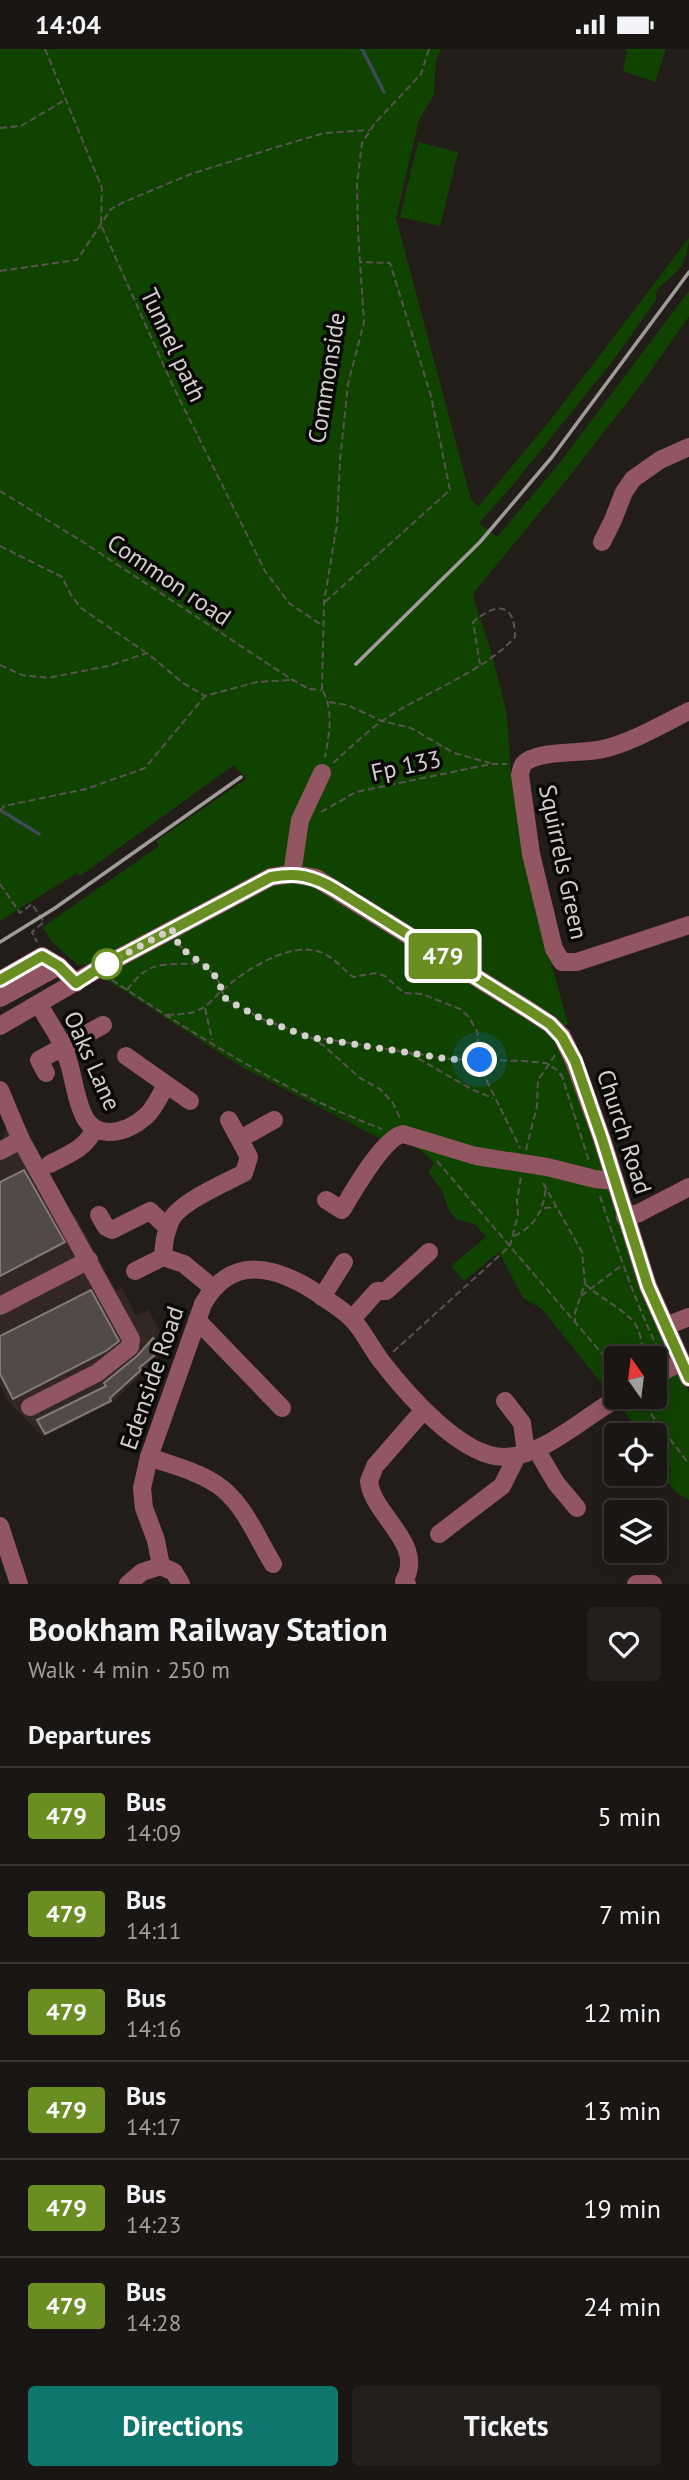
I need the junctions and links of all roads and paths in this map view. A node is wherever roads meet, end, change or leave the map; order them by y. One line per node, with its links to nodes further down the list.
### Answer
1 (45, 49): 3 (path, Tunnel path)
2 (429, 49): 5 (path, Commonside)
3 (66, 99): 4 (path); 6 (path, Tunnel path)
4 (0, 128)
5 (371, 130): 6 (path); 7 (path, Commonside)
6 (101, 225): 8 (path); 14 (path, Tunnel path)
7 (361, 262): 13 (path, Commonside); 13 (path)
8 (0, 271)
9 (689, 447): 11 (street)
10 (0, 491): 18 (path, Common road)
11 (602, 543)
12 (0, 546): 15 (path)
13 (324, 602): 14 (path, Commonside)
14 (324, 627): 19 (path, Commonside)
15 (147, 653): 17 (path); 20 (path)
16 (480, 664): 16 (path); 23 (path)
17 (0, 665)
18 (291, 679): 19 (path, Common road); 20 (path)
19 (322, 690): 21 (path)
20 (205, 696): 28 (path)
21 (328, 702): 23 (path); 26 (path)
22 (689, 711): 25 (street)
23 (382, 721): 24 (path); 26 (path)
24 (491, 764): 25 (path, Fp 133); 30 (path, Fp 133)
25 (523, 764): 33 (street, Squirrels Green)
26 (322, 773): 30 (street)
27 (0, 801): 28 (path)
28 (4, 806): 29 (path)
29 (0, 811)
30 (300, 820): 31 (street)
31 (292, 873): 35 (street); 73 (street, Church Road)
32 (0, 884): 34 (path)
33 (689, 925)
34 (35, 928)
35 (172, 929): 36 (path); 39 (street)
36 (199, 963): 40 (path); 41 (path)
37 (59, 966): 38 (street); 39 (street); 42 (street)
38 (0, 980)
39 (76, 983): 43 (street)
40 (127, 990)
41 (221, 991): 44 (path); 48 (path); 53 (path)
42 (0, 998)
43 (38, 1004): 47 (street); 50 (street, Oaks Lane)
44 (205, 1007): 45 (path); 49 (path)
45 (167, 1015)
46 (103, 1025): 50 (street)
47 (0, 1026)
48 (308, 1037): 51 (path); 66 (path)
49 (212, 1042)
50 (64, 1047): 57 (street); 65 (street, Oaks Lane)
51 (406, 1051): 53 (path); 61 (path)
52 (126, 1056): 59 (street, Oaks Lane)
53 (480, 1060): 55 (path); 61 (path)
54 (561, 1060): 55 (path)
55 (548, 1064): 58 (path); 61 (path)
56 (561, 1071): 58 (path)
57 (46, 1073)
58 (562, 1078): 72 (path)
59 (166, 1084): 62 (street, Oaks Lane); 65 (street, Oaks Lane)
60 (0, 1090): 68 (street)
61 (495, 1098)
62 (190, 1101)
63 (274, 1119): 67 (street)
64 (229, 1120): 67 (street)
65 (94, 1129): 71 (street)
66 (397, 1135): 70 (street); 76 (street)
67 (240, 1139): 81 (street)
68 (21, 1140): 69 (street); 85 (street)
69 (0, 1151)
70 (525, 1163): 72 (street); 74 (path); 82 (path)
71 (50, 1164)
72 (595, 1179): 73 (street); 87 (path)
73 (615, 1181): 80 (street, Church Road)
74 (546, 1186): 77 (path); 78 (path)
75 (689, 1187): 80 (street)
76 (326, 1200)
77 (543, 1208): 78 (path); 82 (path)
78 (558, 1208): 89 (path)
79 (99, 1215): 81 (street)
80 (625, 1217): 99 (street, Church Road)
81 (168, 1228): 84 (street)
82 (513, 1236): 101 (path)
83 (429, 1252): 96 (street)
84 (163, 1257): 88 (street); 90 (street)
85 (89, 1260): 94 (street); 104 (street)
86 (344, 1262): 92 (street)
87 (623, 1265): 91 (path); 102 (path)
88 (135, 1271)
89 (584, 1283): 91 (path); 93 (path)
90 (214, 1288): 92 (street, Edenside Road); 97 (street, Edenside Road)
91 (590, 1289): 93 (path); 100 (path)
92 (323, 1297): 96 (street, Edenside Road)
93 (580, 1297): 98 (path)
94 (0, 1306)
95 (689, 1317): 99 (street)
96 (352, 1319): 101 (street, Edenside Road)
97 (197, 1320): 106 (street); 110 (street, Edenside Road)
98 (575, 1323)
99 (666, 1326): 102 (street, Church Road)
100 (642, 1346)
101 (382, 1361): 108 (street, Edenside Road)
102 (673, 1371)
103 (505, 1401): 109 (street)
104 (30, 1407)
105 (604, 1407): 109 (street)
106 (282, 1408)
107 (647, 1409): 111 (path)
108 (423, 1411): 109 (street, Edenside Road); 120 (street)
109 (526, 1453): 112 (street); 114 (street)
110 (149, 1457): 115 (street); 116 (street, Edenside Road)
111 (689, 1464)
112 (577, 1508)
113 (0, 1525): 117 (street)
114 (439, 1534)
115 (273, 1564)
116 (161, 1566): 118 (street); 119 (street)
117 (19, 1584)
118 (128, 1584)
119 (181, 1584)
120 (407, 1584)
121 (635, 1584): 122 (street)
122 (653, 1584)

